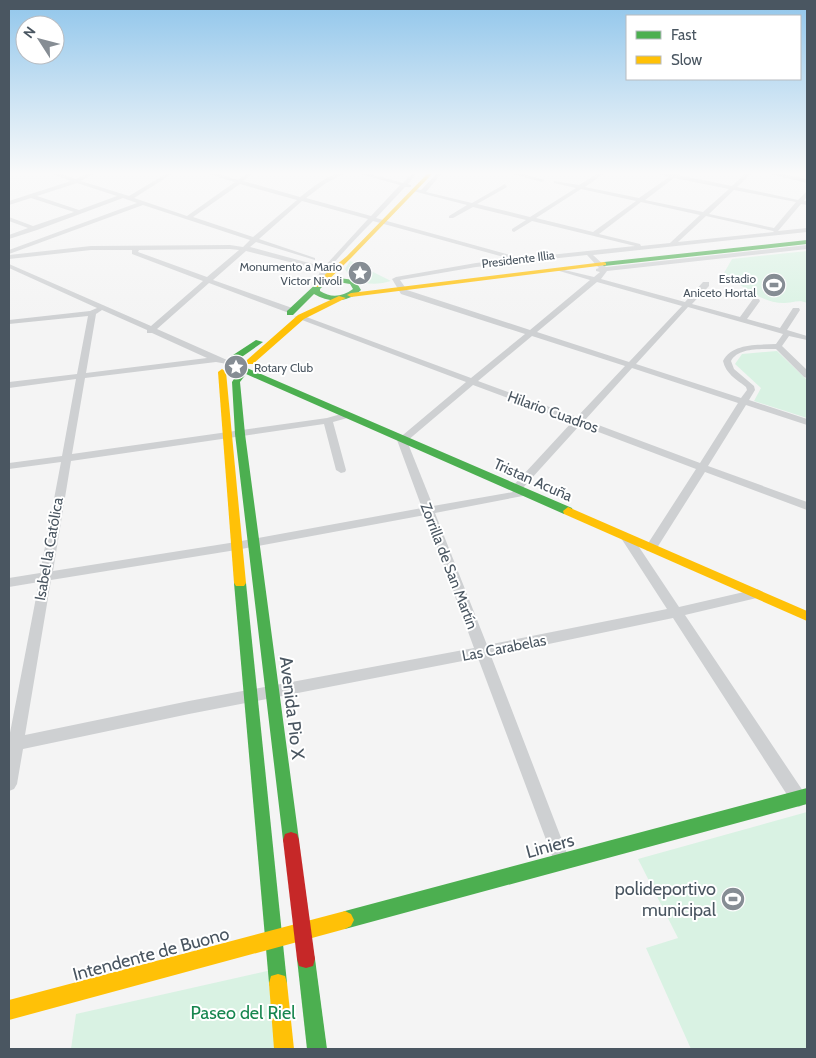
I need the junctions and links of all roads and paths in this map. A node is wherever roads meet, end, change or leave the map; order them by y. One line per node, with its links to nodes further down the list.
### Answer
1 (15, 221): 15 (street)
2 (51, 221): 15 (street)
3 (93, 221): 20 (street)
4 (198, 221): 23 (street)
5 (275, 221): 23 (street)
6 (370, 221): 36 (street)
7 (381, 221): 14 (street)
8 (527, 221): 16 (street)
9 (545, 221): 19 (street)
10 (612, 221): 19 (street)
11 (696, 221): 24 (street)
12 (737, 221): 17 (street)
13 (783, 221): 17 (street)
14 (385, 222): 32 (street); 34 (main road)
15 (32, 228): 20 (street); 22 (street)
16 (514, 230)
17 (775, 230): 18 (street)
18 (788, 232): 21 (street); 24 (street)
19 (595, 234): 26 (street)
20 (53, 236): 29 (street)
21 (806, 236): 30 (main road, Presidente Illia); 33 (main road, Presidente Illia)
22 (9, 237)
23 (254, 240): 27 (street); 36 (street)
24 (671, 245): 26 (street)
25 (136, 247): 27 (street); 31 (street); 40 (street, Hilario Cuadros)
26 (647, 247): 33 (street)
27 (245, 248): 36 (street); 40 (street)
28 (807, 248): 30 (street)
29 (9, 253)
30 (726, 253): 33 (main road, Presidente Illia)
31 (9, 257)
32 (524, 260): 33 (street); 43 (street)
33 (596, 261): 37 (main road, Presidente Illia); 38 (street); 39 (street); 43 (main road, Presidente Illia)
34 (343, 263): 41 (main road); 44 (main road)
35 (9, 266): 49 (street)
36 (327, 266): 44 (street)
37 (558, 269): 38 (street); 43 (main road, Presidente Illia)
38 (572, 272): 39 (street)
39 (596, 279): 47 (street); 54 (street)
40 (207, 280): 50 (street, Hilario Cuadros); 53 (street)
41 (350, 282): 43 (main road, Presidente Illia); 44 (main road, Presidente Illia); 45 (main road)
42 (706, 284): 47 (street)
43 (398, 285): 45 (main road, Presidente Illia); 54 (street)
44 (317, 287): 45 (main road); 50 (main road)
45 (347, 296): 50 (main road)
46 (756, 301): 51 (street)
47 (687, 304): 51 (street); 59 (street)
48 (796, 310): 55 (street)
49 (97, 311): 52 (street); 53 (street); 62 (street, Isabel la Católica)
50 (295, 314): 58 (main road); 60 (main road); 63 (street, Hilario Cuadros)
51 (742, 320): 55 (street)
52 (9, 322)
53 (150, 331): 58 (street)
54 (530, 332): 59 (street); 63 (street)
55 (785, 332): 56 (street); 57 (street)
56 (807, 338)
57 (778, 346): 61 (street); 65 (street)
58 (224, 363): 60 (main road); 60 (main road); 62 (street); 71 (main road)
59 (631, 365): 65 (street); 68 (street)
60 (247, 369): 66 (main road, Tristan Acuña); 70 (main road, Avenida Pio X)
61 (807, 375)
62 (80, 377): 64 (street); 73 (street, Isabel la Católica)
63 (472, 382): 68 (street, Hilario Cuadros); 72 (street)
64 (9, 385)
65 (745, 402): 69 (street); 75 (street)
66 (348, 415): 67 (street); 72 (main road, Tristan Acuña)
67 (328, 421): 70 (street); 76 (street)
68 (579, 421): 75 (street, Hilario Cuadros); 77 (street)
69 (807, 422)
70 (240, 434): 71 (street); 81 (main road, Avenida Pio X)
71 (226, 436): 73 (street); 82 (main road)
72 (402, 440): 77 (main road, Tristan Acuña); 79 (street, Zorrilla de San Martín)
73 (66, 458): 74 (street); 84 (street, Isabel la Católica)
74 (9, 466)
75 (702, 467): 78 (street, Hilario Cuadros); 83 (street)
76 (340, 470)
77 (520, 491): 79 (street); 80 (main road, Tristan Acuña)
78 (807, 506)
79 (428, 511): 81 (street); 89 (street, Zorrilla de San Martín)
80 (627, 538): 83 (main road, Tristan Acuña); 87 (street)
81 (253, 543): 82 (street); 90 (main road, Avenida Pio X)
82 (236, 546): 84 (street); 91 (main road)
83 (651, 548): 86 (main road, Tristan Acuña)
84 (44, 576): 85 (street); 92 (street, Isabel la Católica)
85 (9, 582)
86 (757, 594): 87 (street, Las Carabelas); 88 (main road, Tristan Acuña)
87 (678, 613): 89 (street, Las Carabelas); 94 (street)
88 (807, 616)
89 (482, 652): 90 (street, Las Carabelas); 95 (street, Zorrilla de San Martín)
90 (272, 692): 91 (street, Las Carabelas); 96 (main road, Avenida Pio X)
91 (250, 695): 92 (street, Las Carabelas); 97 (main road)
92 (12, 744): 93 (street, Isabel la Católica)
93 (9, 784)
94 (803, 798): 95 (main road, Liniers)
95 (562, 861): 96 (main road, Liniers)
96 (302, 932): 97 (main road, Intendente de Buono); 100 (main road, Avenida Pio X)
97 (273, 940): 98 (main road, Intendente de Buono); 99 (main road)
98 (9, 1010)
99 (284, 1049)
100 (317, 1049)

